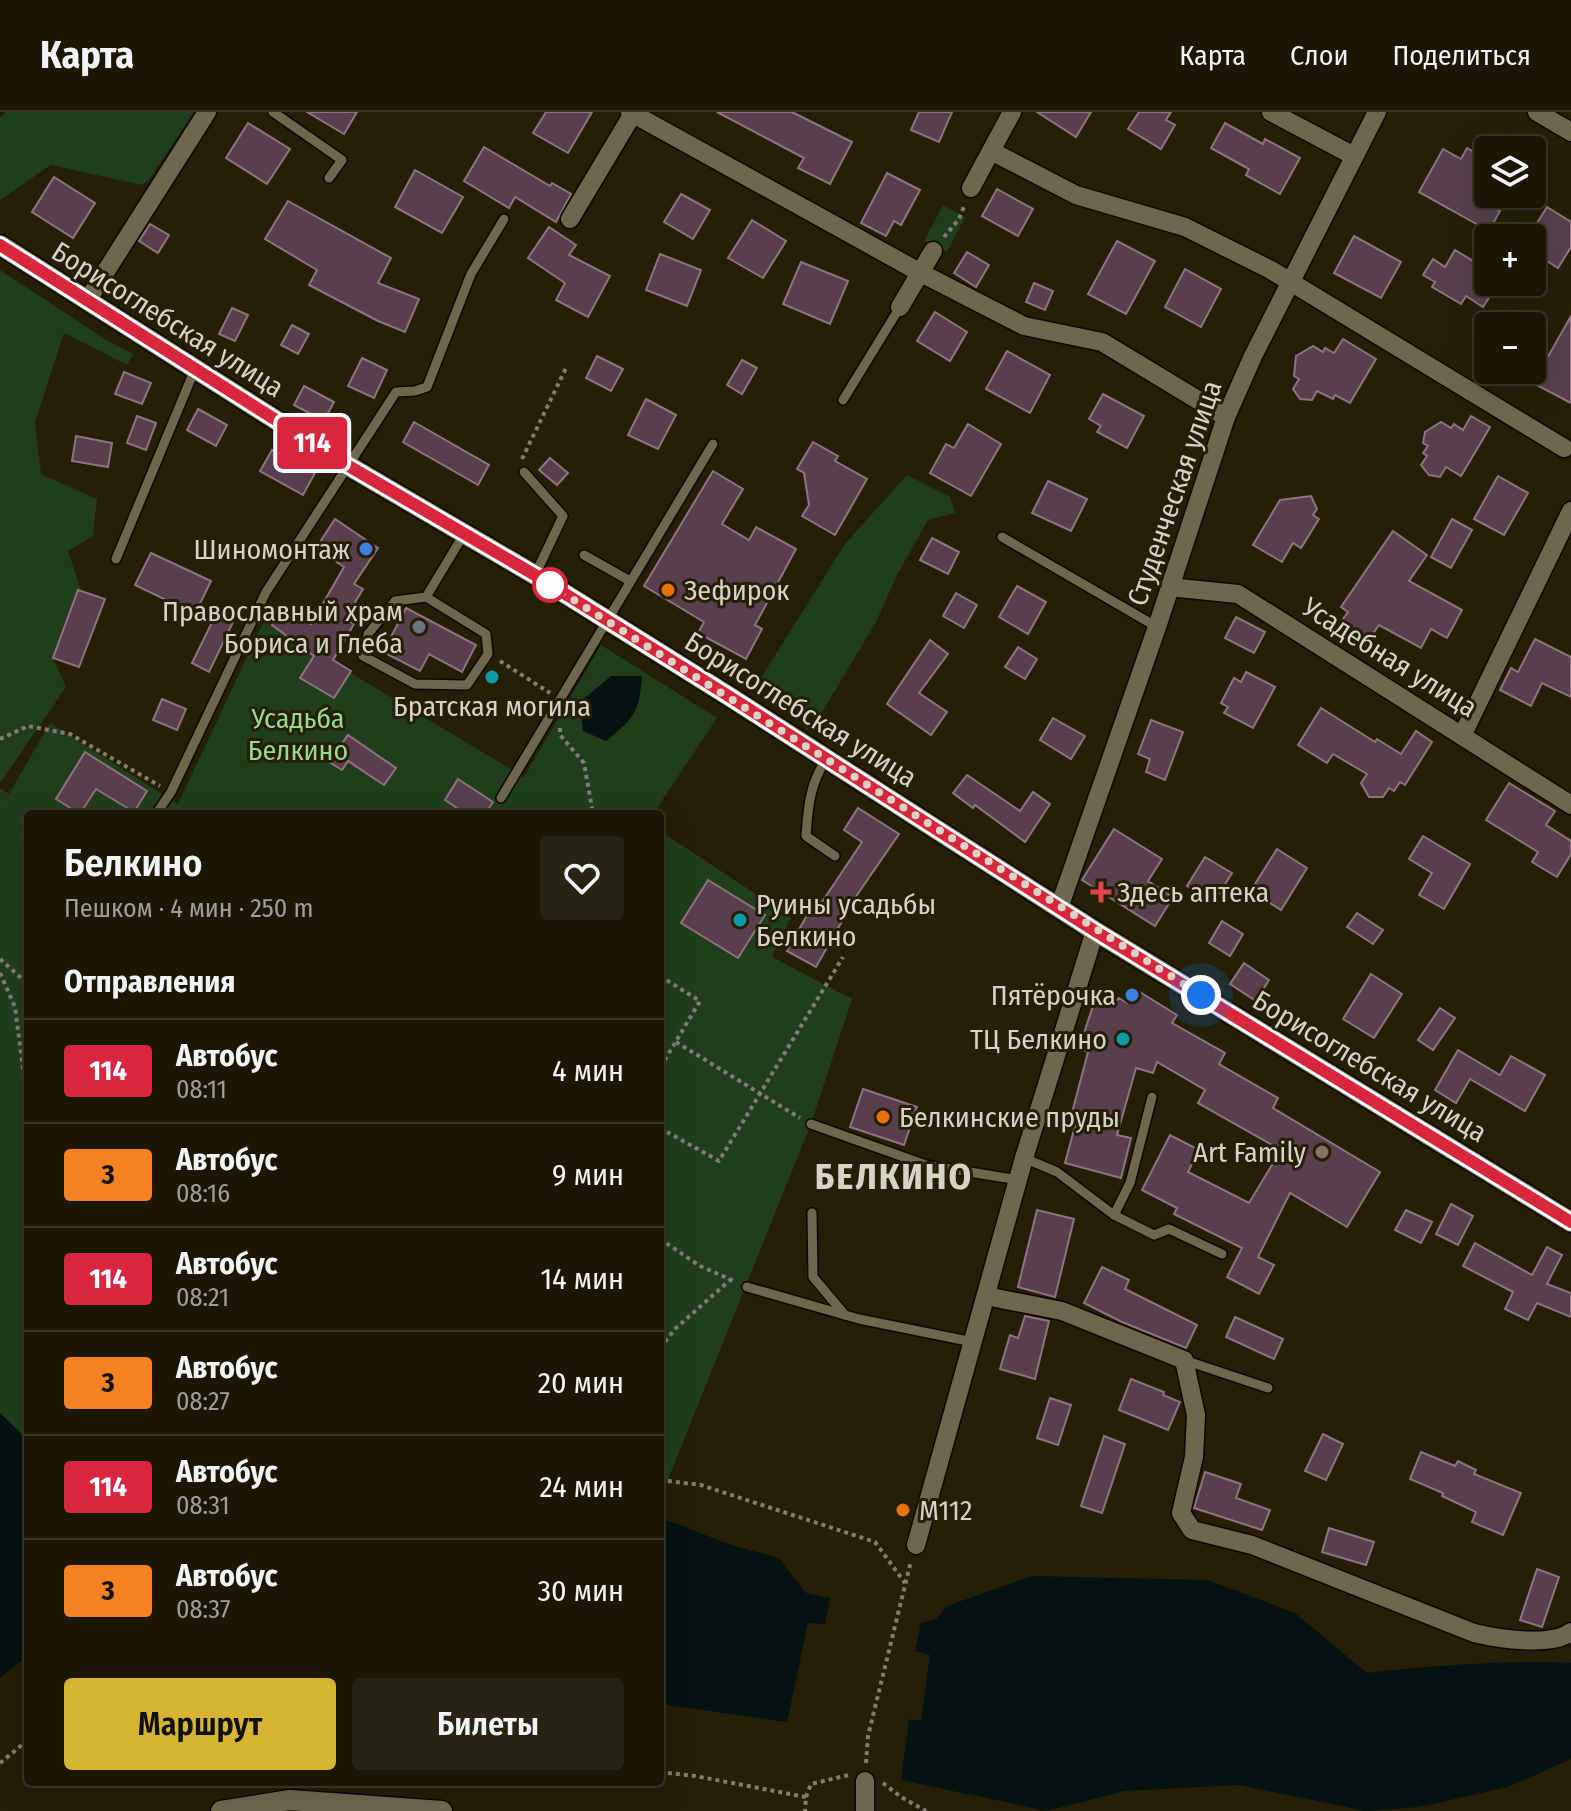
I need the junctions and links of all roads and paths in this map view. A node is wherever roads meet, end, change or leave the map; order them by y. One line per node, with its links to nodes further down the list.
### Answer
1 (207, 112): 19 (street)
2 (273, 112): 11 (lane)
3 (1012, 112): 9 (street)
4 (1271, 112): 10 (street)
5 (1377, 112): 10 (street, Студенческая улица)
6 (1537, 112): 8 (street)
7 (632, 113): 14 (street); 17 (street)
8 (1571, 132)
9 (991, 151): 12 (street); 18 (street)
10 (1354, 156): 18 (street, Студенческая улица)
11 (329, 178)
12 (971, 188): 16 (path)
13 (504, 219): 27 (lane)
14 (570, 219)
15 (0, 245): 19 (street, Борисоглебская улица)
16 (933, 251): 17 (street)
17 (921, 273): 20 (street); 24 (street)
18 (1291, 280): 24 (street, Студенческая улица); 26 (street)
19 (87, 301): 22 (street, Борисоглебская улица)
20 (900, 307): 23 (lane)
21 (566, 368): 28 (path)
22 (195, 369): 27 (street, Борисоглебская улица); 33 (lane)
23 (843, 400)
24 (1226, 417): 36 (street, Студенческая улица)
25 (713, 444): 35 (lane)
26 (1564, 448)
27 (347, 465): 30 (street, Борисоглебская улица); 46 (lane)
28 (524, 472): 34 (lane)
29 (1571, 511): 43 (street)
30 (464, 534): 34 (street, Борисоглебская улица); 37 (lane)
31 (1002, 537): 39 (lane)
32 (584, 555): 35 (lane)
33 (116, 559)
34 (535, 575): 38 (street, Борисоглебская улица)
35 (630, 581): 38 (lane)
36 (1169, 587): 39 (street, Студенческая улица); 43 (street, Усадебная улица)
37 (426, 597): 40 (lane); 40 (lane)
38 (607, 620): 41 (lane); 45 (street, Борисоглебская улица)
39 (1157, 627): 52 (street, Студенческая улица)
40 (488, 654): 41 (path)
41 (560, 699): 47 (lane)
42 (560, 735): 50 (path)
43 (1462, 736): 48 (street, Усадебная улица)
44 (0, 739): 46 (path)
45 (827, 758): 51 (lane); 52 (street, Борисоглебская улица)
46 (171, 792): 49 (lane)
47 (501, 798)
48 (1571, 805)
49 (159, 810)
50 (592, 810)
51 (835, 856)
52 (1059, 908): 53 (street, Борисоглебская улица)
53 (1095, 931): 66 (street); 70 (street, Борисоглебская улица)
54 (843, 957): 62 (path)
55 (0, 959): 58 (path)
56 (0, 973): 61 (path)
57 (664, 978): 59 (path)
58 (24, 980)
59 (676, 1042): 60 (path); 62 (path)
60 (664, 1062)
61 (24, 1076)
62 (760, 1096): 64 (path); 65 (path)
63 (1152, 1097): 69 (lane)
64 (811, 1124): 67 (lane)
65 (664, 1130)
66 (1024, 1158): 67 (street); 69 (lane)
67 (1019, 1180): 75 (street)
68 (812, 1213): 76 (lane)
69 (1114, 1215): 72 (lane)
70 (1571, 1222)
71 (664, 1242): 73 (path)
72 (1222, 1254)
73 (730, 1280): 74 (path); 78 (path)
74 (747, 1287): 76 (lane)
75 (986, 1296): 77 (street); 79 (street)
76 (845, 1315): 77 (lane)
77 (973, 1342): 82 (street)
78 (664, 1343)
79 (1184, 1360): 80 (lane); 83 (street)
80 (1268, 1388)
81 (664, 1480): 87 (path)
82 (916, 1545)
83 (1571, 1632)
84 (24, 1743): 85 (path)
85 (0, 1763)
86 (664, 1772): 88 (path)
87 (865, 1775): 88 (path); 92 (street); 93 (path)
88 (806, 1797): 91 (path)
89 (221, 1811): 90 (street)
90 (442, 1811)
91 (805, 1811)
92 (865, 1811)
93 (926, 1811)

